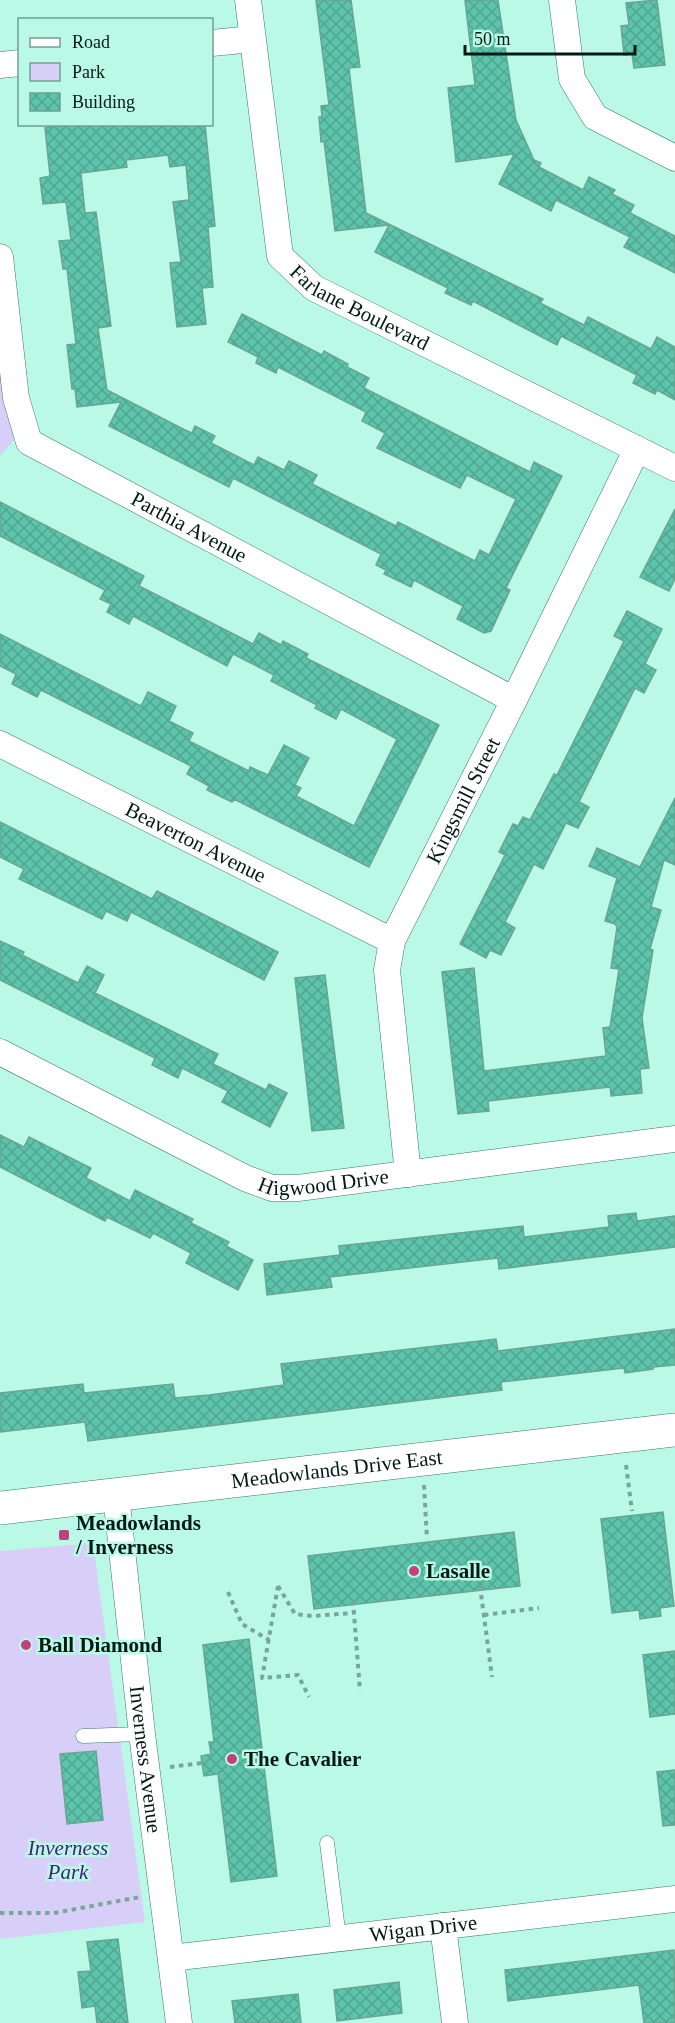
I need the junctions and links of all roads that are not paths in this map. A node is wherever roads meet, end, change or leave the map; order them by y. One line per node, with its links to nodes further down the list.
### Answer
1 (248, 0): 3 (street, Farlane Boulevard)
2 (562, 0): 7 (street)
3 (252, 39): 4 (street); 9 (street, Farlane Boulevard)
4 (213, 43)
5 (18, 63): 6 (street)
6 (0, 64)
7 (675, 158)
8 (0, 257): 11 (street, Parthia Avenue)
9 (637, 449): 10 (street, Farlane Boulevard); 11 (street, Kingsmill Street)
10 (675, 468)
11 (514, 700): 13 (street, Kingsmill Street)
12 (0, 744): 13 (street, Beaverton Avenue)
13 (392, 941): 16 (street, Kingsmill Street)
14 (0, 1053): 16 (street, Higwood Drive)
15 (675, 1140): 16 (street, Higwood Drive)
16 (408, 1174)
17 (675, 1431): 18 (main road, Meadowlands Drive East)
18 (116, 1495): 19 (main road, Meadowlands Drive East); 20 (street, Inverness Avenue)
19 (0, 1508)
20 (142, 1734): 21 (lane); 26 (street, Inverness Avenue)
21 (82, 1736)
22 (327, 1843): 25 (lane)
23 (675, 1899): 24 (street, Wigan Drive)
24 (443, 1926): 25 (street, Wigan Drive); 28 (street)
25 (339, 1938): 26 (street, Wigan Drive)
26 (171, 1958): 27 (street, Inverness Avenue)
27 (179, 2023)
28 (455, 2023)

